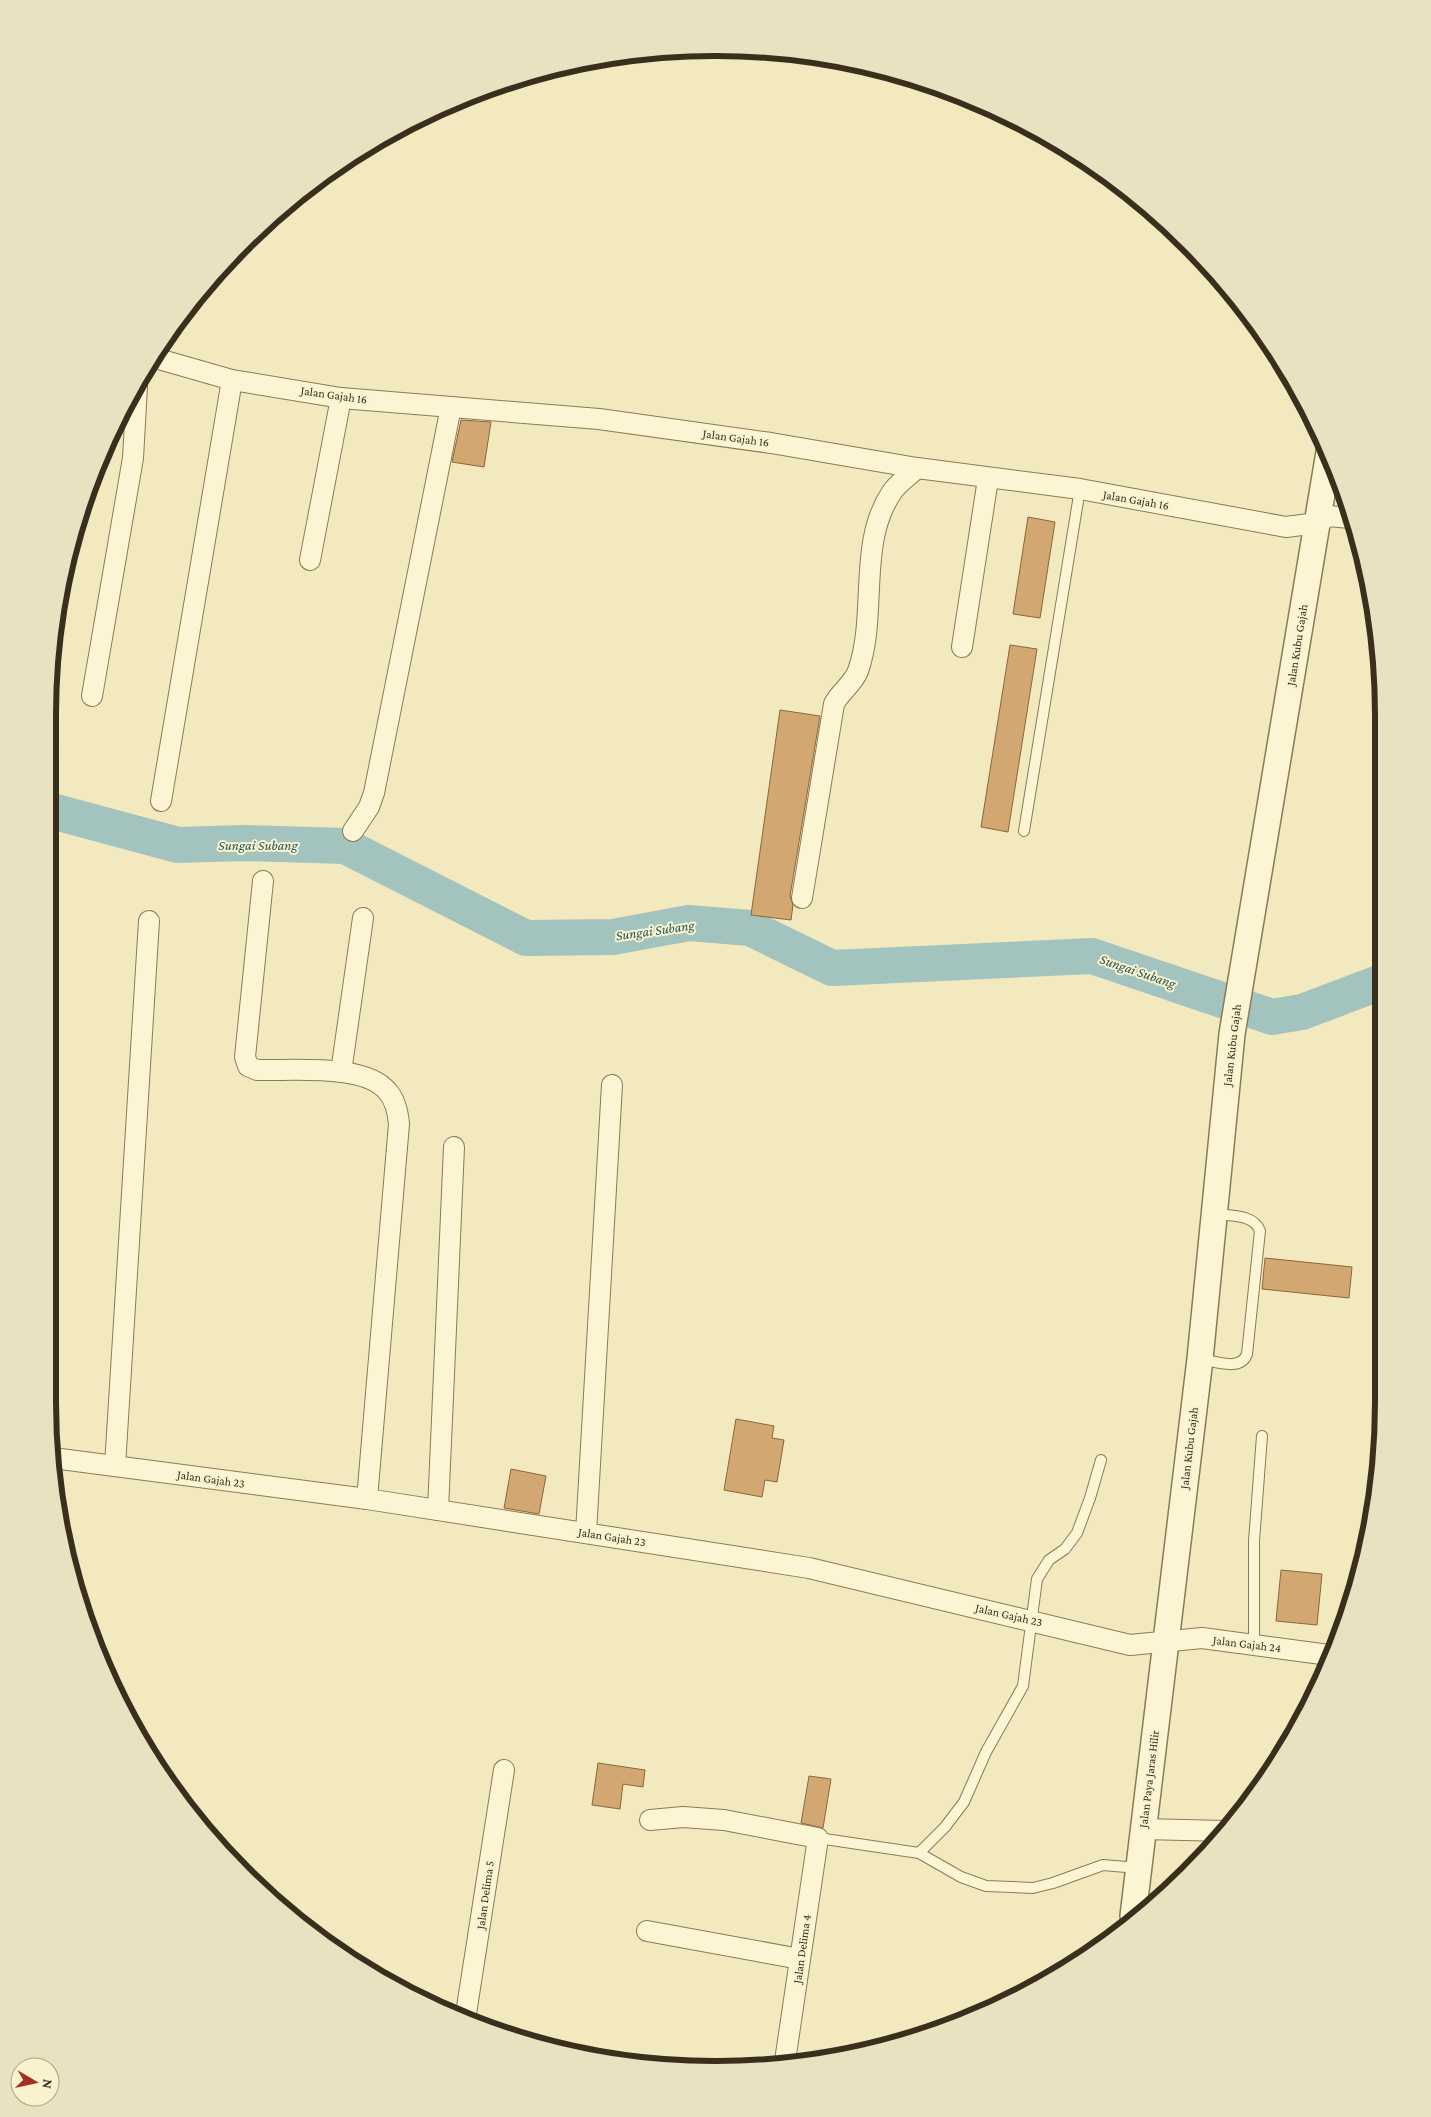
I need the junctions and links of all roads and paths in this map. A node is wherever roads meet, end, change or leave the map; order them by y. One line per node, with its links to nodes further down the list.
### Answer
1 (161, 360): 2 (street, Jalan Gajah 16)
2 (232, 380): 3 (street, Jalan Gajah 16); 15 (street)
3 (341, 398): 5 (street, Jalan Gajah 16); 12 (street)
4 (136, 402): 14 (street)
5 (451, 408): 7 (street, Jalan Gajah 16); 16 (street)
6 (1326, 467): 11 (street, Jalan Kubu Gajah)
7 (917, 468): 8 (street, Jalan Gajah 16); 19 (street)
8 (988, 478): 9 (street, Jalan Gajah 16); 13 (street)
9 (1080, 489): 11 (street, Jalan Gajah 16); 17 (lane)
10 (1344, 517): 11 (street, Jalan Gajah 16)
11 (1317, 523): 25 (street, Jalan Kubu Gajah)
12 (310, 560)
13 (962, 647)
14 (92, 696)
15 (161, 801)
16 (353, 831)
17 (1024, 831)
18 (263, 881): 22 (street)
19 (802, 898)
20 (363, 918): 22 (street)
21 (149, 921): 30 (street)
22 (341, 1072): 31 (street)
23 (612, 1085): 33 (street)
24 (454, 1147): 32 (street)
25 (1214, 1214): 26 (street, Jalan Kubu Gajah); 26 (lane)
26 (1200, 1359): 35 (street, Jalan Kubu Gajah)
27 (1262, 1436): 36 (lane)
28 (59, 1459): 30 (street, Jalan Gajah 23)
29 (1101, 1460): 34 (lane)
30 (115, 1466): 31 (street, Jalan Gajah 23)
31 (367, 1499): 32 (street, Jalan Gajah 23)
32 (438, 1510): 33 (street, Jalan Gajah 23)
33 (586, 1533): 34 (street, Jalan Gajah 23)
34 (1031, 1620): 35 (street, Jalan Gajah 23); 43 (lane)
35 (1165, 1641): 36 (street, Jalan Gajah 24); 40 (street, Jalan Paya Jaras Hilir)
36 (1254, 1645): 37 (street, Jalan Gajah 24)
37 (1325, 1654)
38 (504, 1770): 48 (street, Jalan Delima 5)
39 (650, 1820): 42 (street)
40 (1143, 1829): 41 (street); 44 (street, Jalan Paya Jaras Hilir)
41 (1215, 1831)
42 (818, 1838): 43 (lane); 47 (street, Jalan Delima 4)
43 (919, 1853): 44 (lane)
44 (1138, 1868): 45 (street, Jalan Paya Jaras Hilir)
45 (1134, 1911)
46 (647, 1931): 47 (street)
47 (800, 1959): 49 (street, Jalan Delima 4)
48 (466, 2012)
49 (786, 2057)

